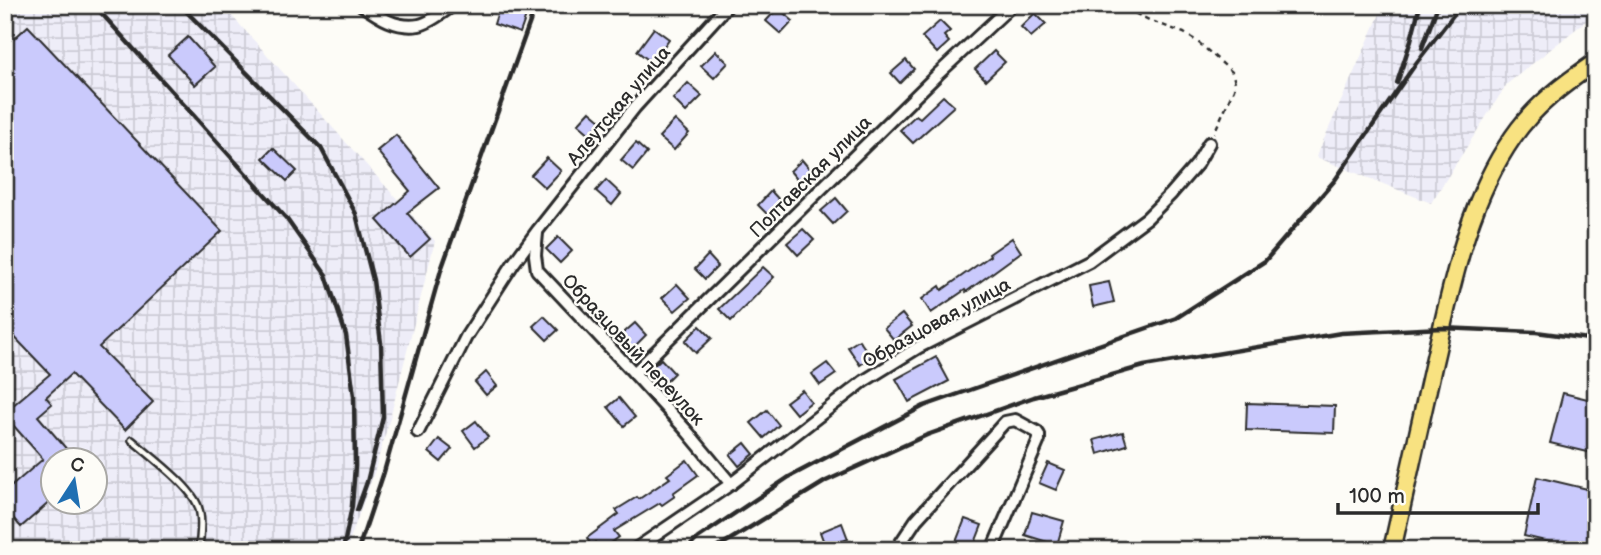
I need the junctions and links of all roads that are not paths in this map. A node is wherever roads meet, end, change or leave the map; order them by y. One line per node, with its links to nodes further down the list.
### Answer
1 (362, 5): 2 (street)
2 (453, 5)
3 (728, 5): 7 (street, Алеутская улица)
4 (1012, 5): 8 (street, Полтавская улица)
5 (1596, 62): 16 (main road)
6 (1209, 143): 11 (street, Образцовая улица)
7 (538, 230): 8 (street, Образцовый переулок); 9 (street, Алеутская улица)
8 (634, 373): 11 (street, Образцовый переулок)
9 (418, 432)
10 (132, 440): 12 (lane)
11 (731, 484): 13 (street, Образцовая улица)
12 (199, 550)
13 (634, 550)
14 (896, 550): 15 (street)
15 (992, 550)
16 (1392, 550)

